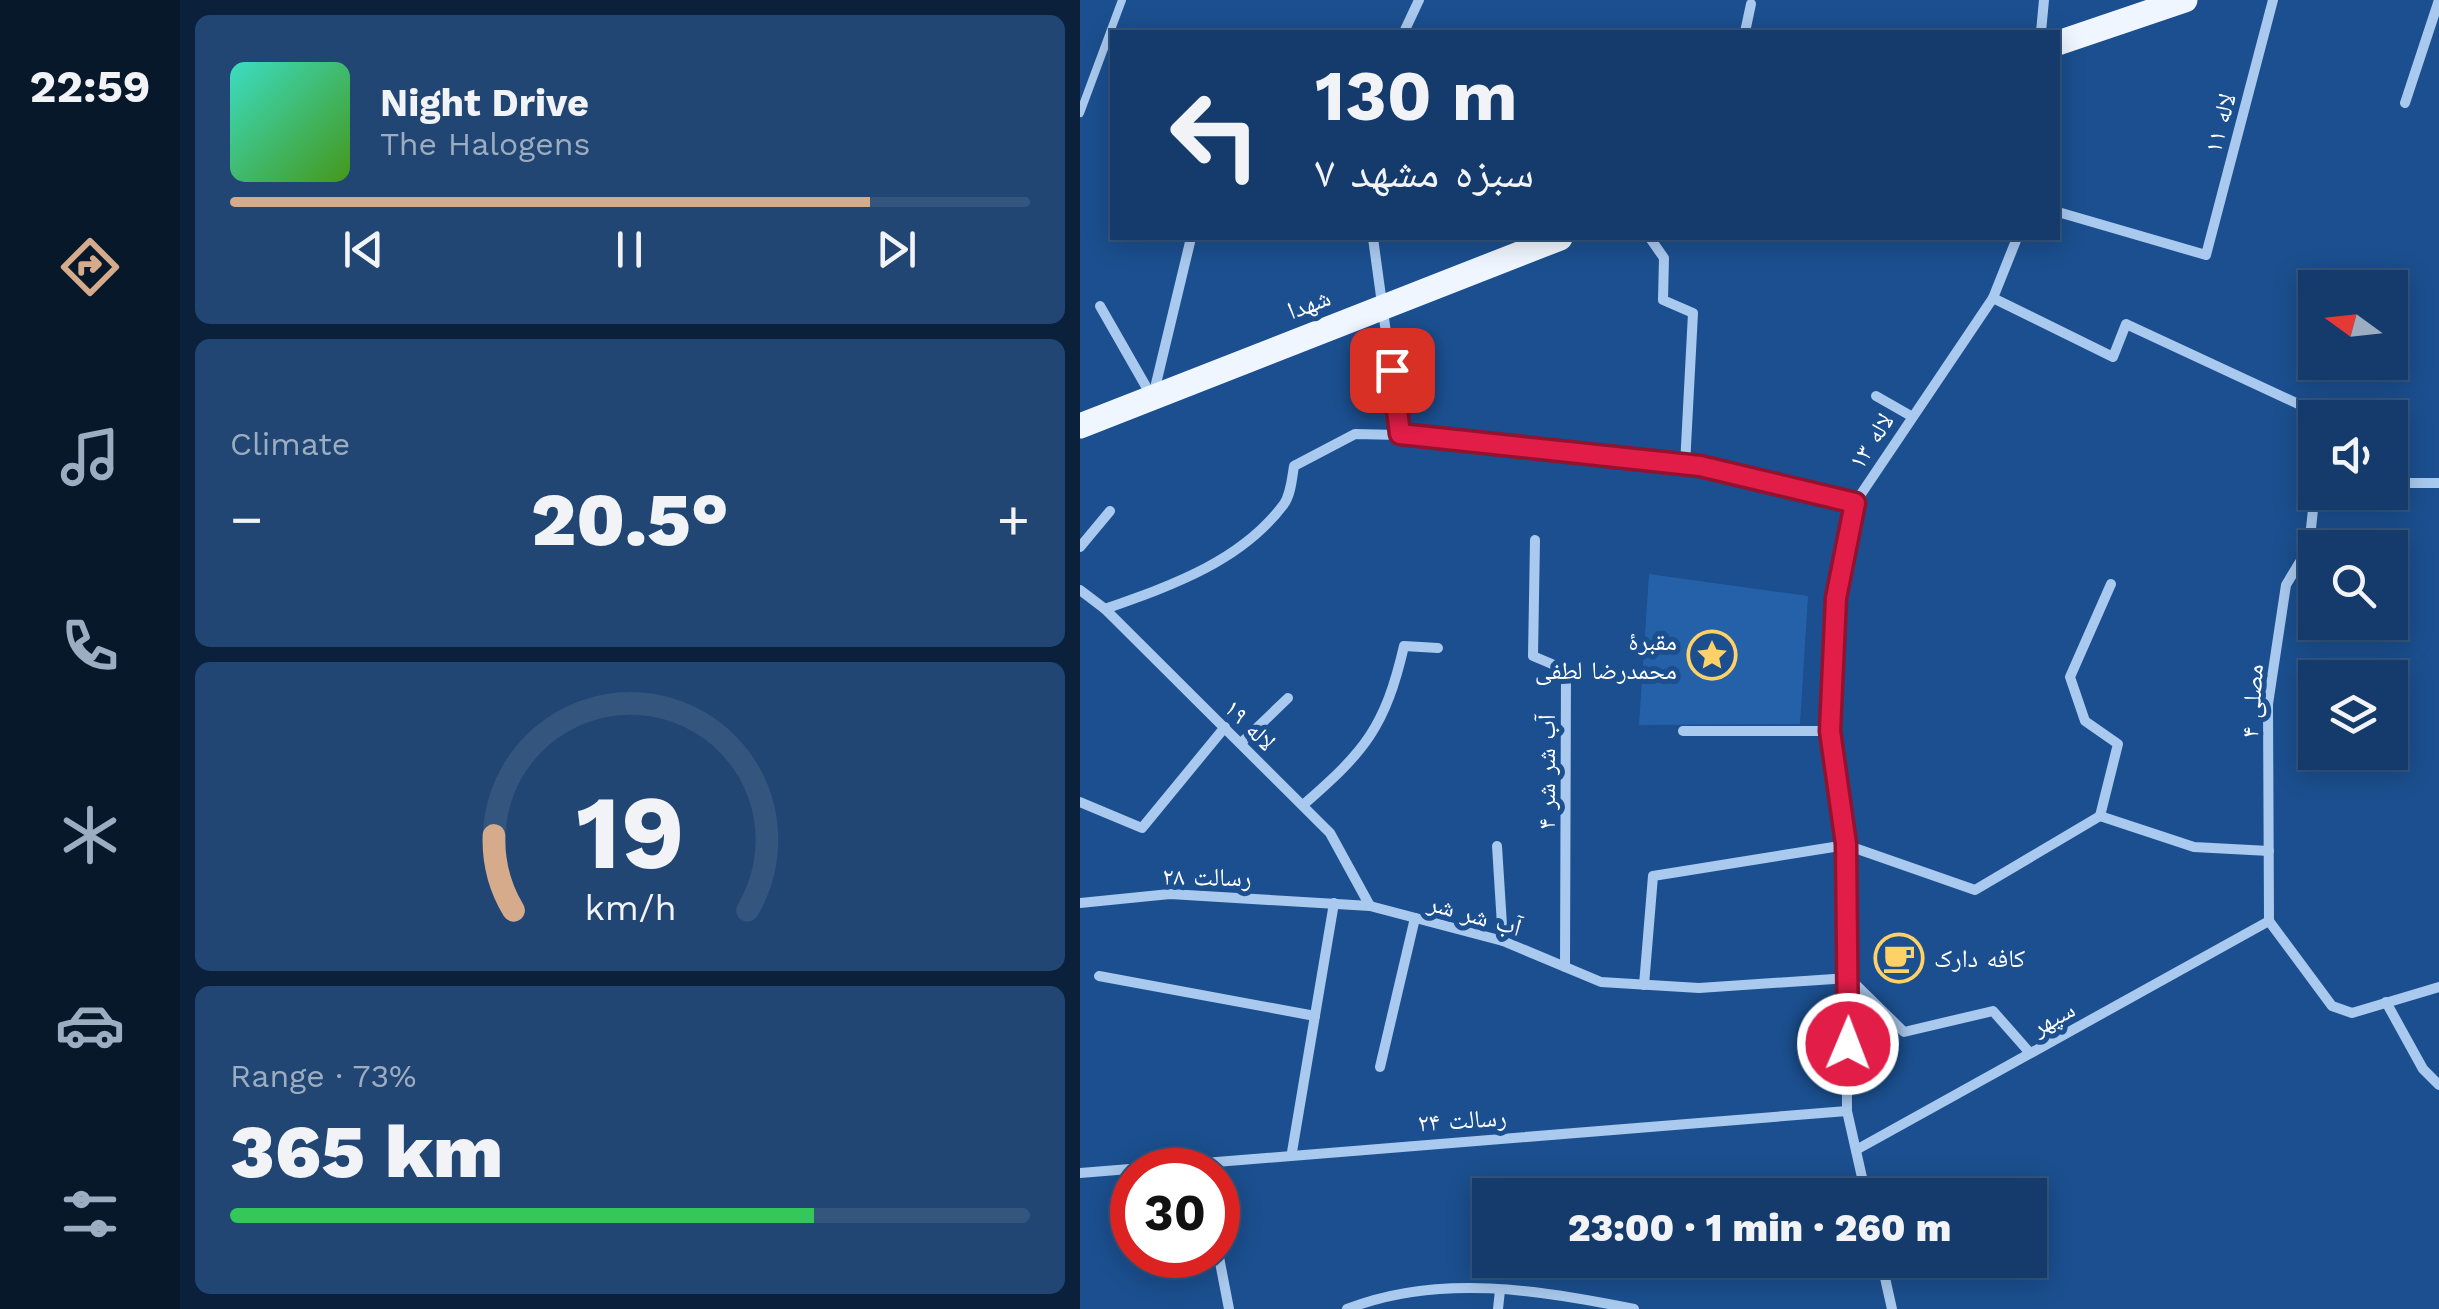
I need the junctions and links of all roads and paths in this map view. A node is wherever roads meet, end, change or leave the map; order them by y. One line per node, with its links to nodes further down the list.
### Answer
1 (1122, 0): 8 (lane)
2 (1419, 0): 9 (street)
3 (2044, 0): 11 (street)
4 (2184, 0): 13 (main road)
5 (2273, 0): 16 (street, ۱۱ لاله)
6 (2439, 0): 14 (street)
7 (1751, 4): 10 (street)
8 (1111, 30)
9 (1405, 30)
10 (1745, 30)
11 (2041, 30)
12 (1110, 32): 15 (lane)
13 (2060, 42)
14 (2405, 103)
15 (1080, 112)
16 (2060, 213)
17 (1191, 240): 26 (street)
18 (1373, 240): 24 (street)
19 (1555, 240): 24 (main road, شهدا)
20 (1651, 240): 31 (street)
21 (2016, 240): 22 (street, لاله ۱۳)
22 (1992, 298): 27 (street); 28 (street, لاله ۱۳)
23 (1100, 306): 26 (street)
24 (1384, 306): 26 (main road, شهدا); 30 (street)
25 (1876, 396): 28 (street)
26 (1152, 398): 29 (main road, شهدا)
27 (2298, 405)
28 (1911, 416): 34 (street, لاله ۱۳)
29 (1080, 426)
30 (1400, 434): 31 (street); 41 (street)
31 (1685, 465): 34 (street)
32 (2408, 483): 33 (street)
33 (2439, 483)
34 (1855, 503): 46 (street, لاله ۱۳)
35 (2313, 510): 53 (street, ۴ مصلی)
36 (1110, 512): 38 (street)
37 (1535, 540): 60 (street, ۴ آب شر شر)
38 (1080, 546)
39 (2110, 584): 50 (street)
40 (1080, 590): 41 (street, ۱۹ لاله)
41 (1106, 609): 44 (street, ۱۹ لاله)
42 (1438, 648): 49 (street)
43 (1288, 698): 47 (street)
44 (1225, 727): 47 (street, ۱۹ لاله); 48 (street)
45 (1683, 731): 46 (street)
46 (1830, 731): 51 (street, لاله ۱۳)
47 (1240, 743): 49 (street, ۱۹ لاله)
48 (1080, 802)
49 (1303, 805): 56 (street, ۱۹ لاله)
50 (2100, 816): 51 (street); 53 (street)
51 (1846, 844): 62 (street, لاله ۱۳); 63 (street)
52 (1497, 846): 59 (street)
53 (2268, 851): 58 (street, ۴ مصلی)
54 (1080, 903): 55 (street, ۲۸ رسالت)
55 (1334, 903): 56 (street, آب شر شر); 66 (street)
56 (1370, 906): 57 (street, آب شر شر)
57 (1415, 918): 59 (street, آب شر شر); 68 (street)
58 (2269, 921): 65 (street); 67 (street, سپهر)
59 (1503, 941): 60 (street, آب شر شر)
60 (1565, 967): 63 (street, آب شر شر)
61 (1099, 976): 66 (street)
62 (1850, 978): 63 (street, آب شر شر); 67 (street); 70 (street, لاله ۱۳)
63 (1644, 985)
64 (2439, 987): 65 (street)
65 (2386, 1002): 69 (street)
66 (1315, 1016): 72 (street)
67 (2030, 1053): 71 (street, سپهر)
68 (1380, 1068)
69 (2439, 1085)
70 (1846, 1111): 71 (street, لاله ۱۳); 72 (street, ۲۴ رسالت)
71 (1856, 1150): 76 (street, لاله ۱۳)
72 (1292, 1152): 73 (street, ۲۴ رسالت)
73 (1240, 1160)
74 (1110, 1171): 75 (street, ۲۴ رسالت)
75 (1080, 1173)
76 (1862, 1178)
77 (1223, 1278): 80 (street)
78 (1885, 1278): 84 (street)
79 (1500, 1290): 81 (street); 82 (street); 83 (street)
80 (1228, 1309)
81 (1346, 1309)
82 (1498, 1309)
83 (1634, 1309)
84 (1892, 1309)

